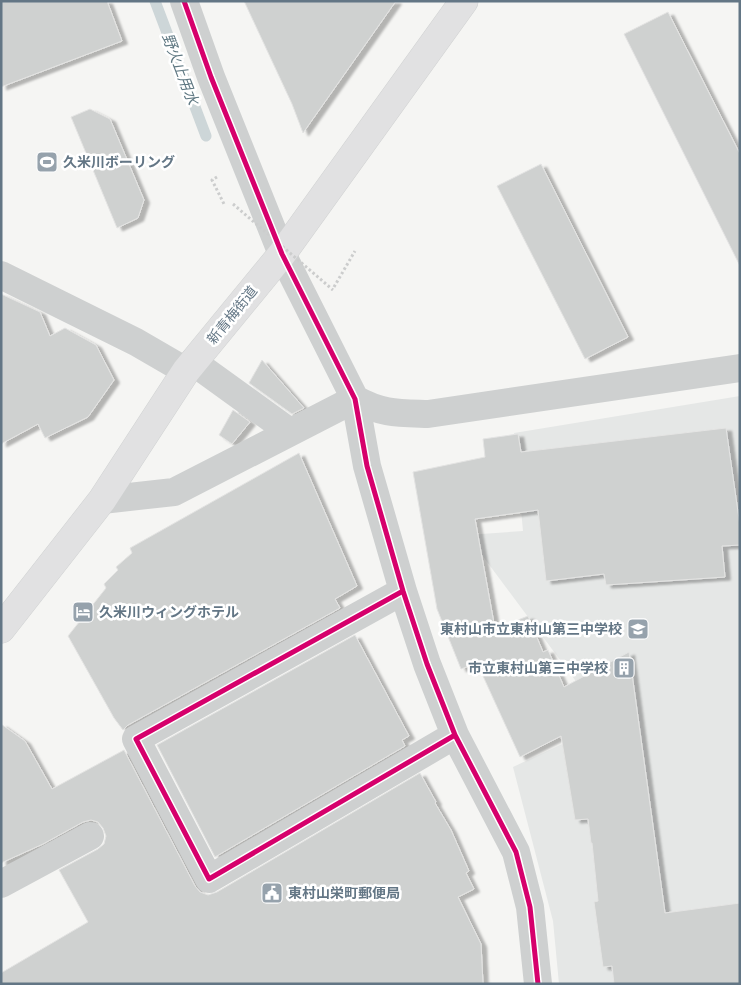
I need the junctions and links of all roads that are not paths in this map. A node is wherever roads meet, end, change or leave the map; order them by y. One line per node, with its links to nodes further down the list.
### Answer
1 (184, 1): 3 (street)
2 (464, 1): 3 (main road, 新青梅街道)
3 (282, 254): 5 (main road, 新青梅街道); 7 (street)
4 (1, 275): 5 (street)
5 (189, 367): 8 (street); 9 (main road, 新青梅街道)
6 (740, 368): 7 (street)
7 (355, 399): 8 (street); 10 (street)
8 (290, 432): 9 (street)
9 (102, 500): 11 (main road, 新青梅街道)
10 (403, 591): 12 (street); 12 (street)
11 (1, 629)
12 (455, 735): 15 (street)
13 (90, 836): 14 (street)
14 (1, 884)
15 (538, 984)

